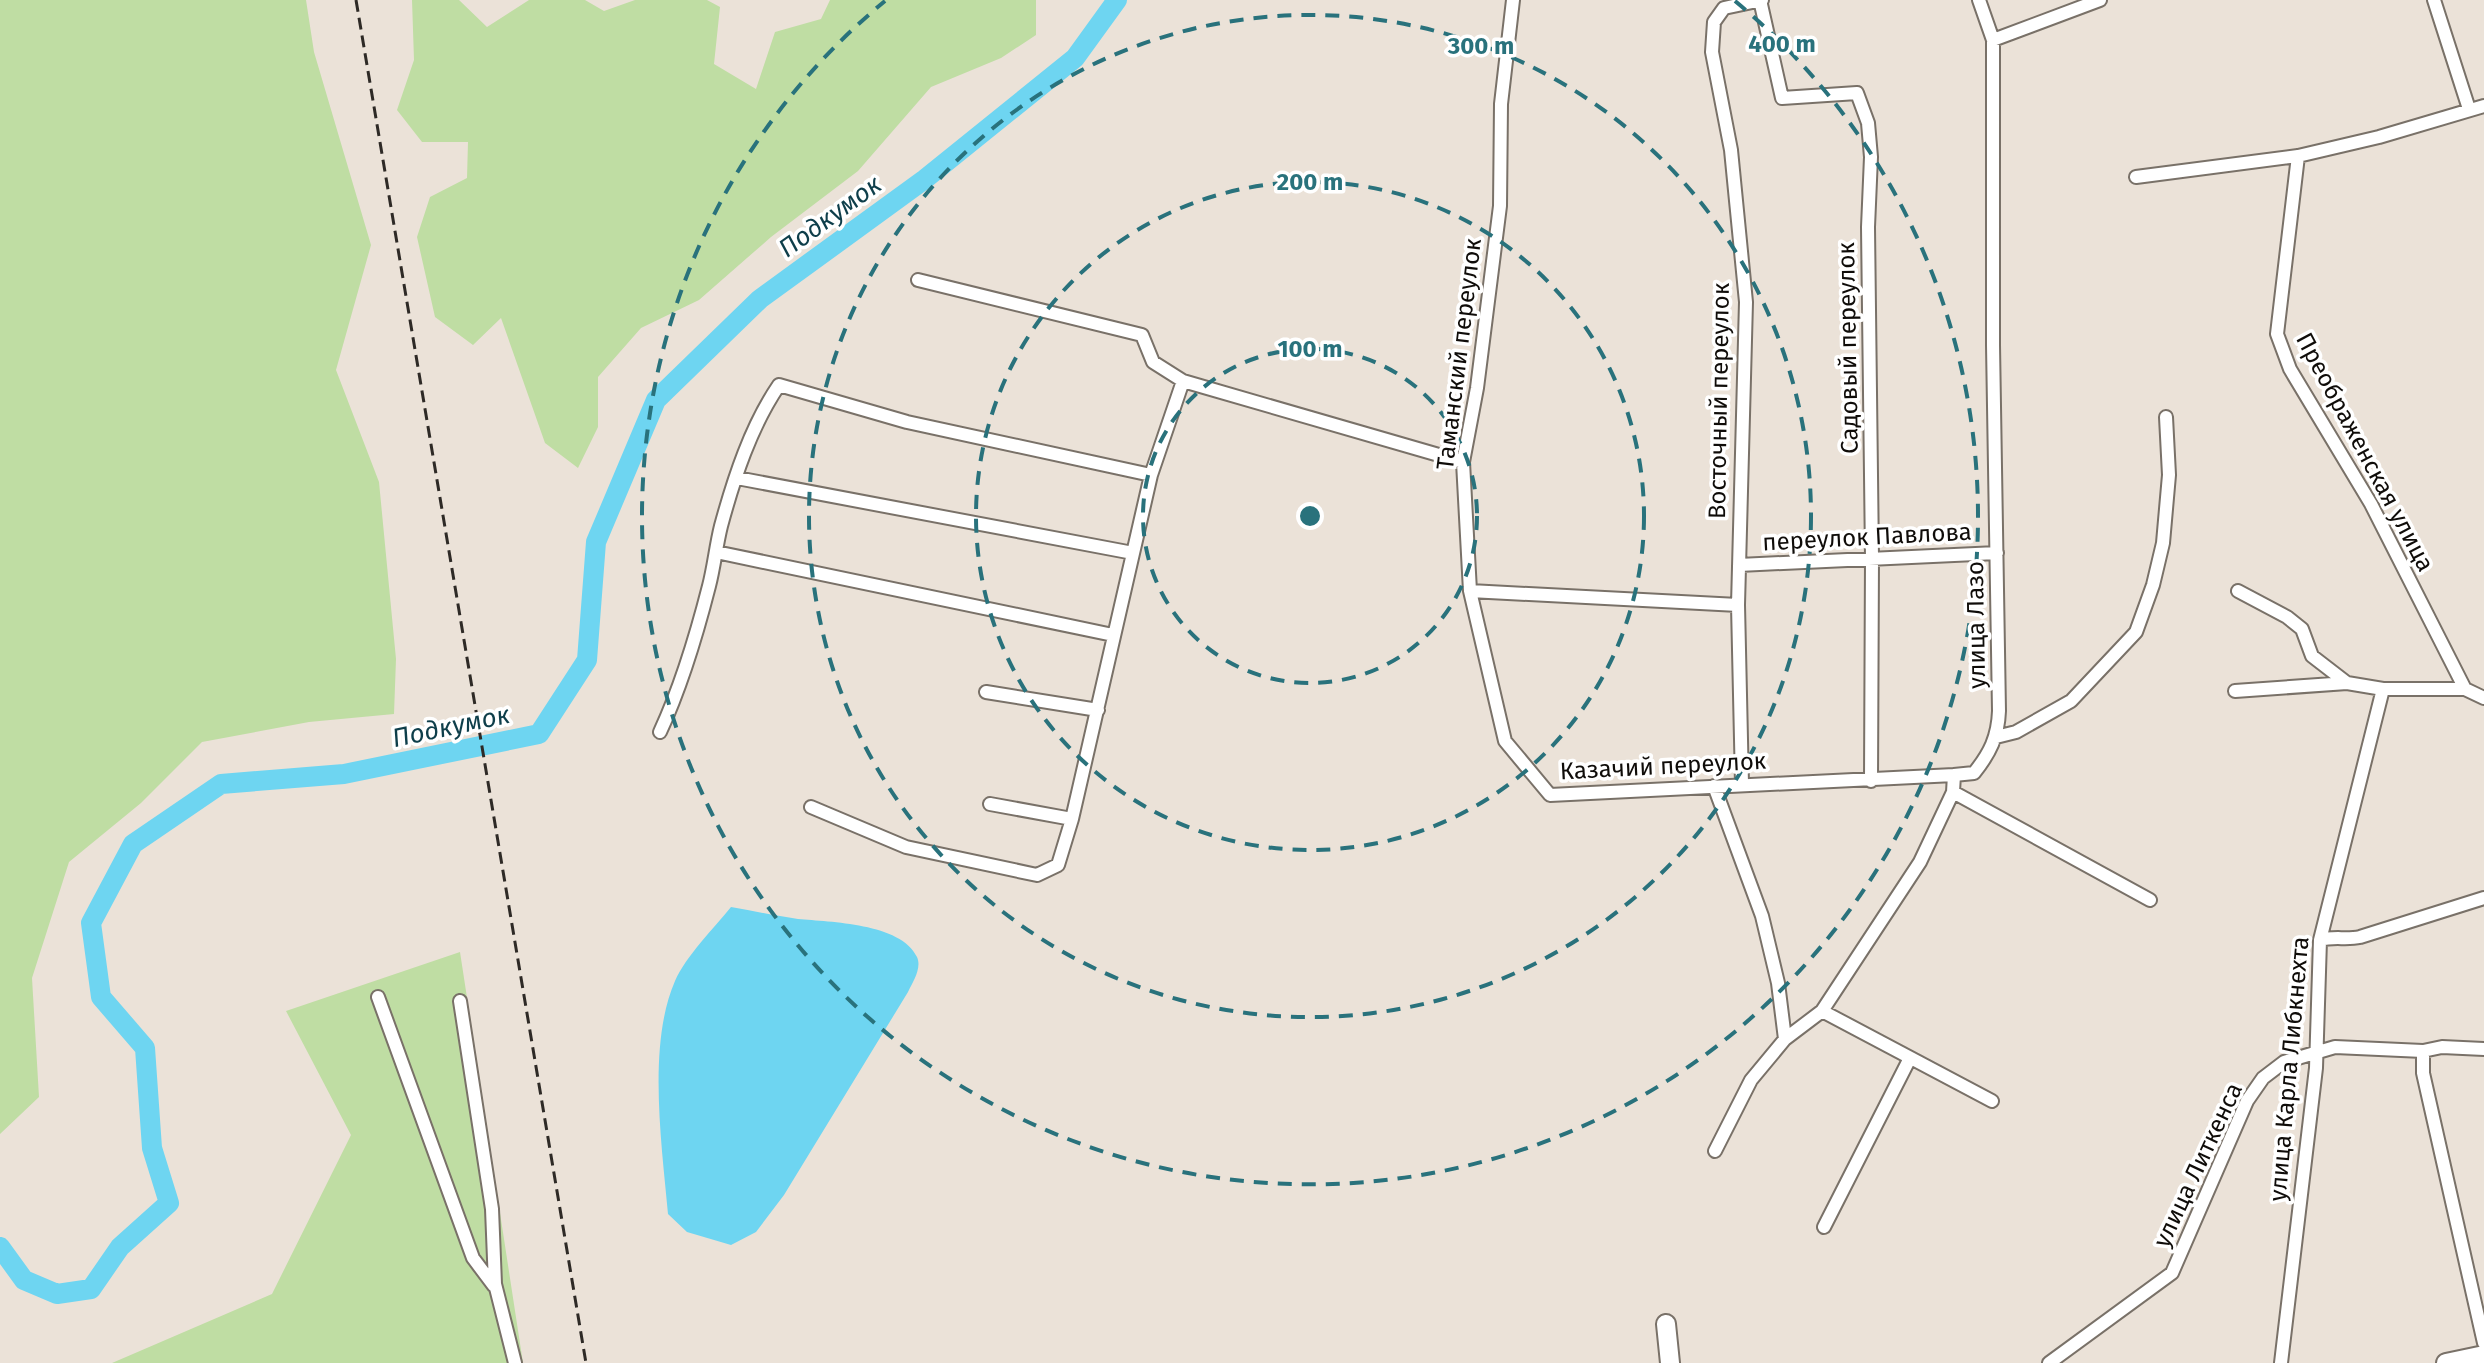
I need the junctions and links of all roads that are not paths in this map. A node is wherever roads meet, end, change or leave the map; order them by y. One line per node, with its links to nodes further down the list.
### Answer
1 (1513, 0): 14 (street, Таманский переулок)
2 (1761, 0): 20 (street, Садовый переулок); 21 (street, Восточный переулок)
3 (1979, 0): 6 (street, улица Лазо)
4 (2100, 0): 6 (street)
5 (2434, 0): 8 (street)
6 (1993, 40): 19 (street, улица Лазо)
7 (2484, 106): 8 (street)
8 (2469, 109): 9 (street)
9 (2298, 156): 10 (street); 28 (street, Преображенская улица)
10 (2136, 177)
11 (918, 280): 12 (street)
12 (1183, 381): 14 (street); 15 (street)
13 (2166, 417): 34 (street)
14 (1463, 462): 22 (street, Таманский переулок)
15 (1151, 475): 16 (street); 18 (street)
16 (737, 478): 17 (street); 18 (street)
17 (716, 552): 25 (street); 33 (street)
18 (1133, 553): 25 (street)
19 (1997, 553): 20 (street, переулок Павлова); 34 (street, улица Лазо)
20 (1872, 558): 21 (street, переулок Павлова); 36 (street, Садовый переулок)
21 (1739, 565): 24 (street, Восточный переулок)
22 (1470, 591): 24 (street); 38 (street, Казачий переулок)
23 (2238, 591): 26 (street)
24 (1738, 605): 37 (street, Восточный переулок)
25 (1113, 635): 32 (street)
26 (2347, 683): 27 (street); 29 (street)
27 (2383, 689): 28 (street); 45 (street, улица Карла Либкнехта)
28 (2465, 689): 31 (street)
29 (2235, 691)
30 (986, 692): 32 (street)
31 (2484, 698)
32 (1098, 710): 42 (street)
33 (660, 732)
34 (1996, 737): 35 (street, улица Лазо)
35 (1954, 775): 36 (street, Казачий переулок); 39 (street)
36 (1871, 781): 37 (street, Казачий переулок)
37 (1742, 784): 38 (street, Казачий переулок)
38 (1714, 786): 49 (street)
39 (1953, 792): 44 (street); 48 (street)
40 (990, 804): 42 (street)
41 (811, 807): 42 (street)
42 (1072, 819)
43 (2484, 898): 45 (street)
44 (2150, 900)
45 (2320, 940): 52 (street, улица Карла Либкнехта)
46 (378, 997): 57 (street)
47 (460, 1001): 57 (street)
48 (1822, 1011): 49 (street); 53 (street)
49 (1785, 1039): 55 (street)
50 (2484, 1049): 51 (street, улица Литкенса)
51 (2423, 1051): 52 (street, улица Литкенса); 59 (street)
52 (2315, 1053): 63 (street, улица Литкенса); 64 (street, улица Карла Либкнехта)
53 (1910, 1058): 54 (street); 56 (street)
54 (1992, 1101)
55 (1715, 1151)
56 (1824, 1227)
57 (496, 1289): 61 (street)
58 (1666, 1324): 62 (street)
59 (2484, 1343)
60 (2484, 1355): 65 (street)
61 (515, 1363)
62 (1670, 1363)
63 (2049, 1363)
64 (2281, 1363)
65 (2446, 1363)

